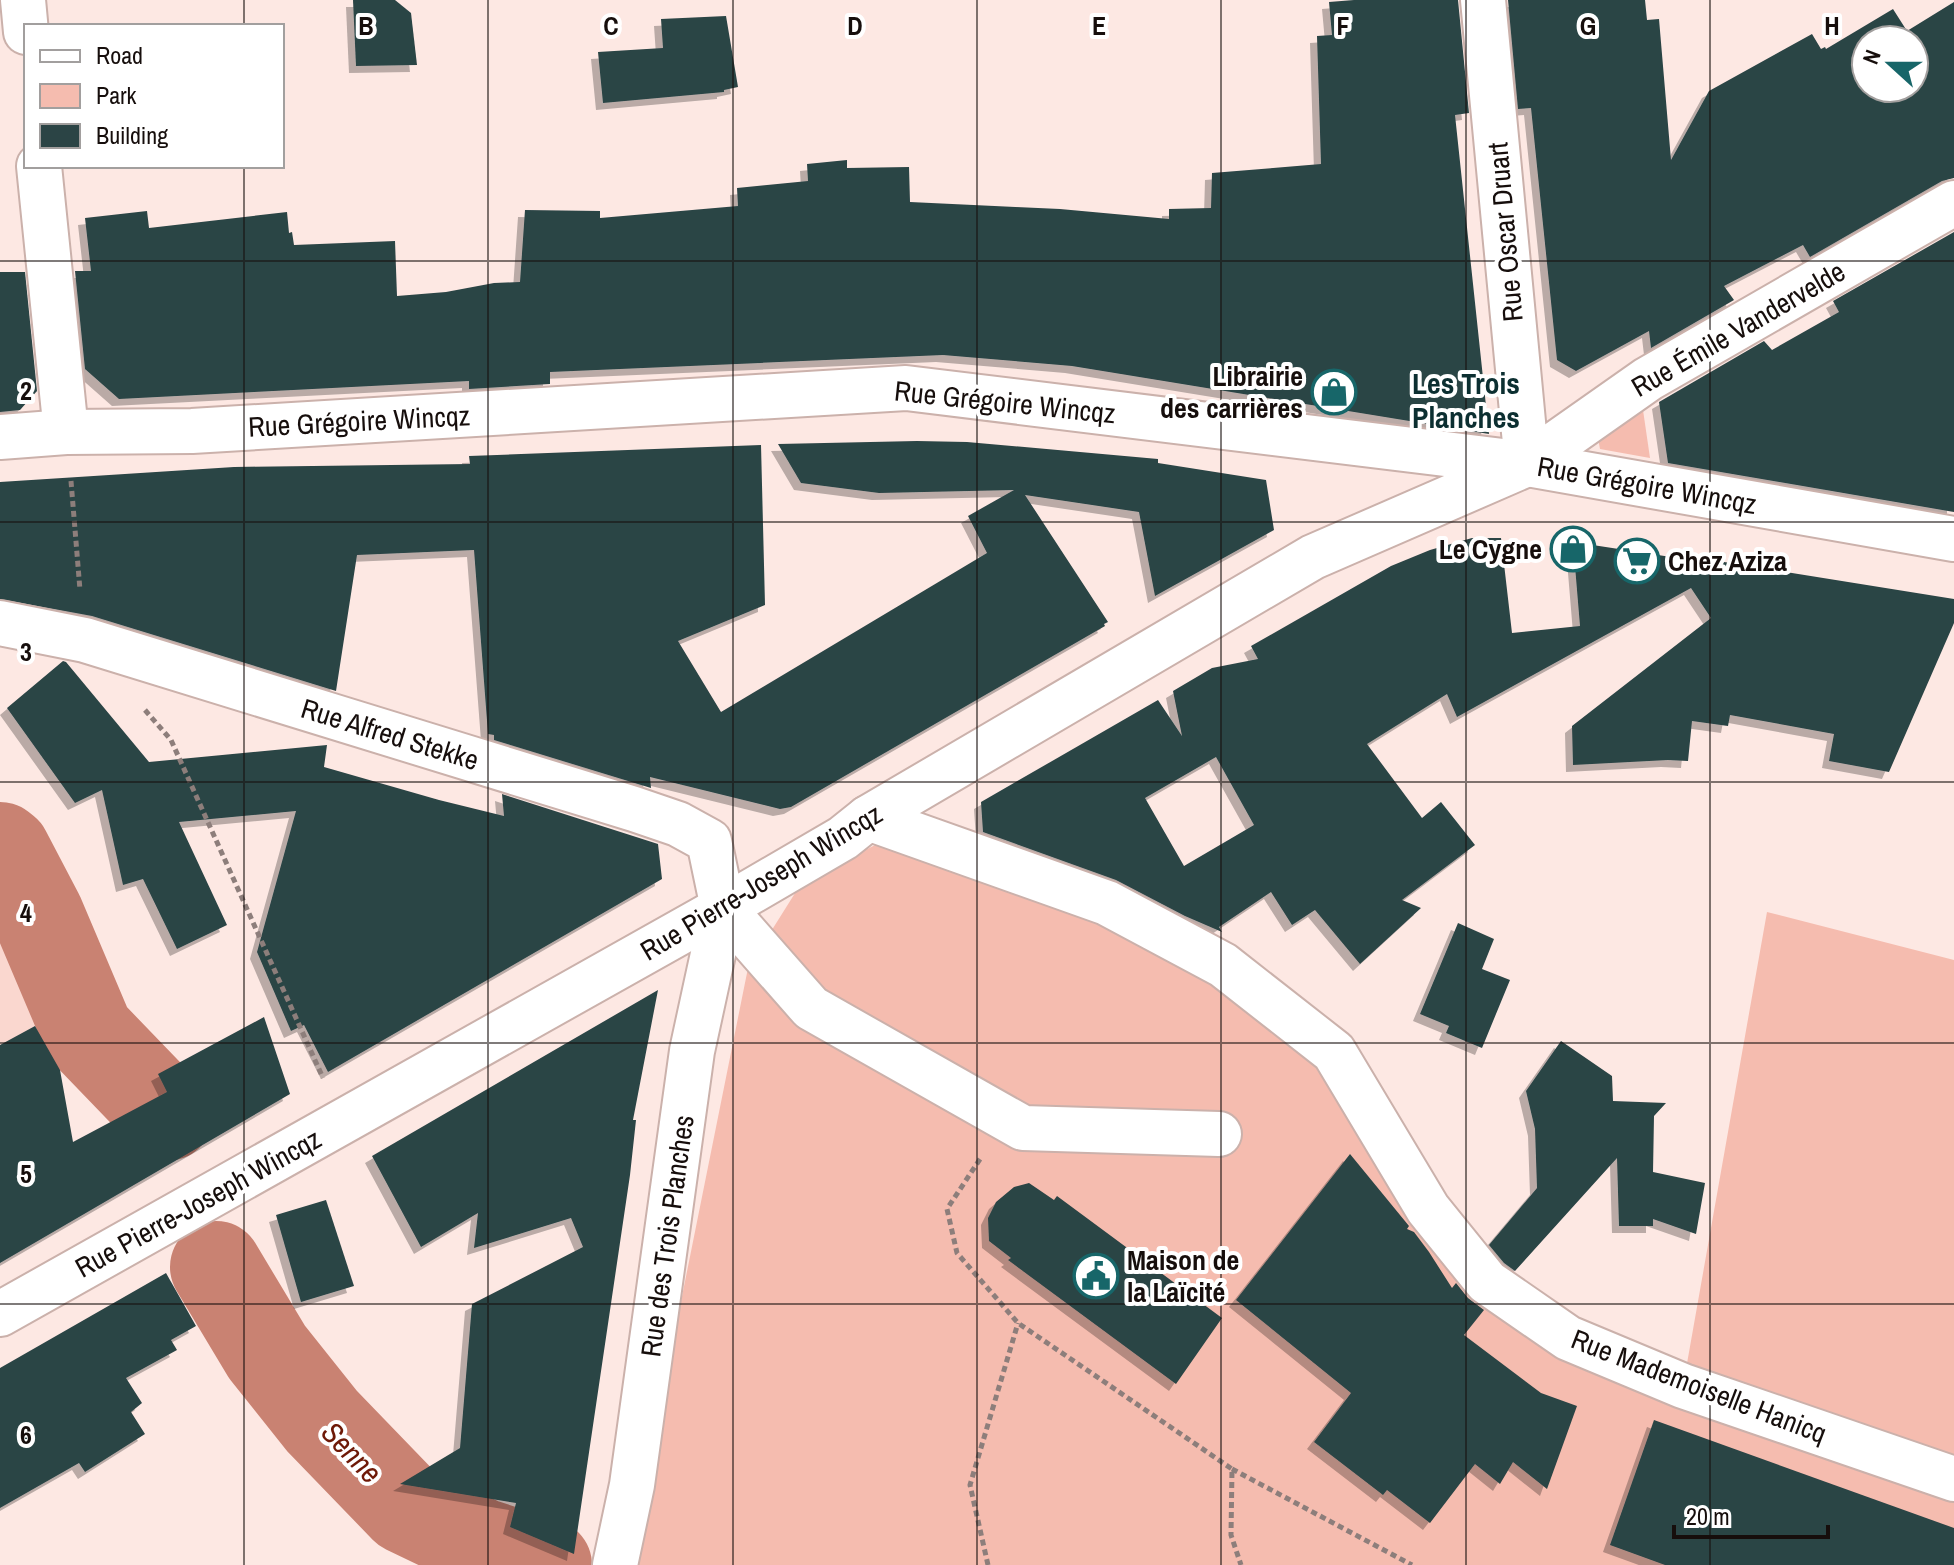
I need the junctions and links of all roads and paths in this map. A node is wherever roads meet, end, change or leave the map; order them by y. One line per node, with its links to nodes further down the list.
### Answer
1 (23, 0): 3 (street)
2 (1483, 0): 8 (street, Rue Oscar Druart)
3 (25, 24)
4 (39, 168): 6 (street)
5 (1954, 203): 8 (street, Rue Émile Vandervelde)
6 (66, 432): 7 (street, Rue Grégoire Wincqz); 8 (street, Rue Grégoire Wincqz); 11 (path)
7 (0, 437)
8 (1527, 464): 9 (street, Rue Grégoire Wincqz); 13 (street, Rue Pierre-Joseph Wincqz)
9 (1954, 539)
10 (0, 623): 11 (street, Rue Alfred Stekke)
11 (85, 640): 14 (street, Rue Alfred Stekke)
12 (142, 707): 16 (path)
13 (868, 818): 14 (street, Rue Pierre-Joseph Wincqz); 21 (street, Rue Mademoiselle Hanicq)
14 (723, 908): 15 (street); 16 (street, Rue Pierre-Joseph Wincqz); 22 (street, Rue des Trois Planches)
15 (1006, 1118): 17 (street); 19 (path)
16 (343, 1122): 18 (street, Rue Pierre-Joseph Wincqz)
17 (1219, 1134)
18 (0, 1314)
19 (1018, 1323): 20 (path); 23 (path)
20 (1232, 1469): 24 (path); 25 (path)
21 (1954, 1479)
22 (615, 1565)
23 (988, 1565)
24 (1241, 1565)
25 (1412, 1565)

